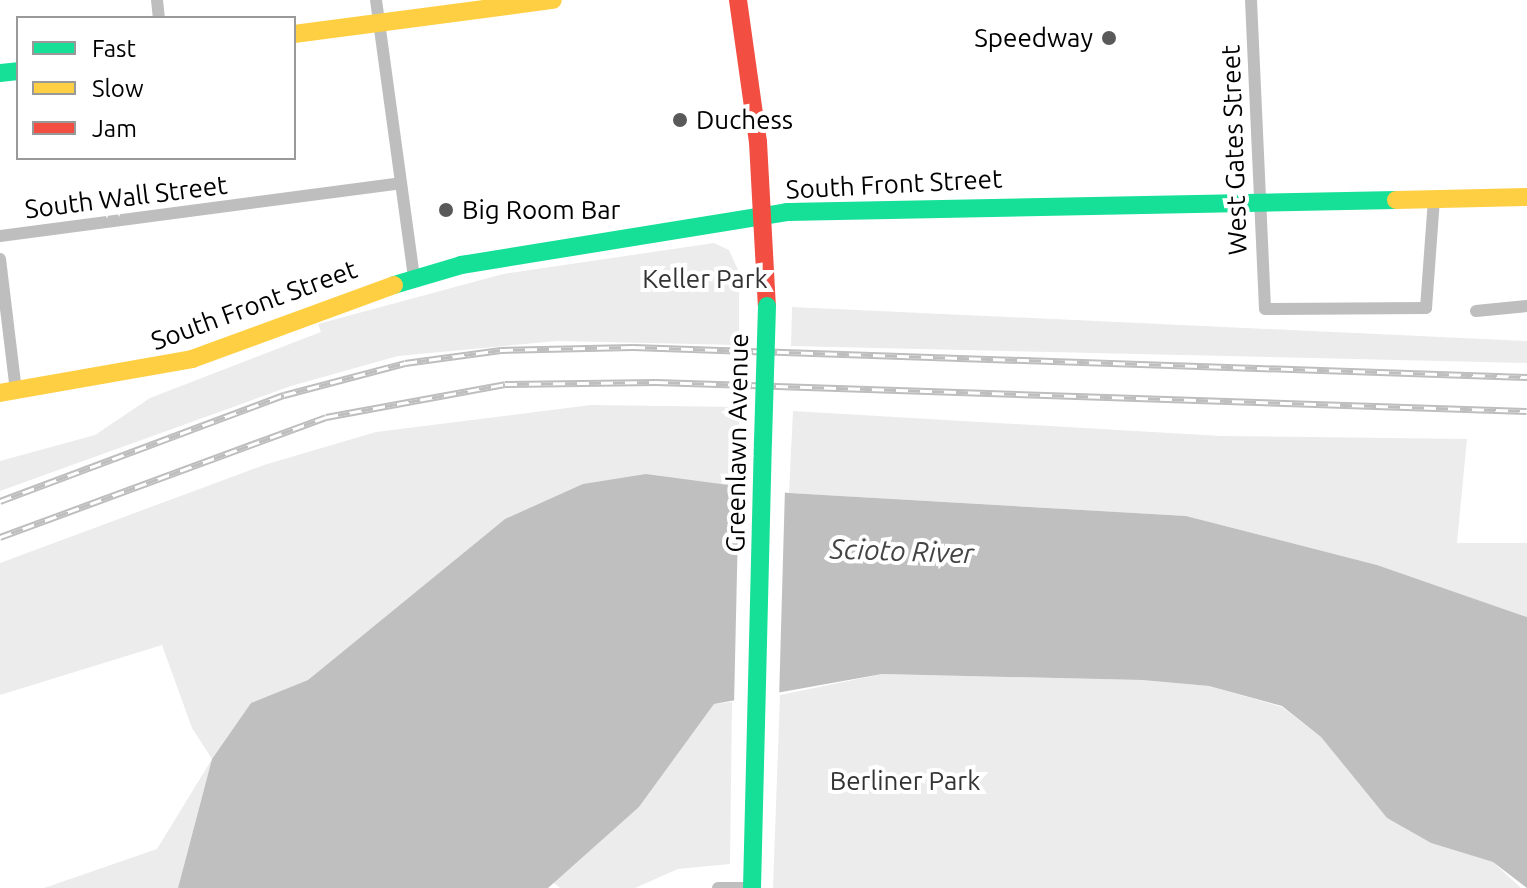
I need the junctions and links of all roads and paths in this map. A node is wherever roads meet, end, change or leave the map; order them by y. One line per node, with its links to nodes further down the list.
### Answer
1 (376, 0): 5 (street)
2 (553, 0): 5 (street)
3 (738, 0): 11 (street, Greenlawn Avenue)
4 (1251, 0): 10 (street, West Gates Street)
5 (378, 23): 6 (street); 7 (street)
6 (296, 34)
7 (401, 183): 12 (street, South Wall Street); 14 (street)
8 (1527, 197): 9 (street, South Front Street)
9 (1434, 198): 10 (street, South Front Street); 10 (street, West Gates Street)
10 (1257, 200): 11 (street, South Front Street)
11 (765, 220): 14 (street, South Front Street); 19 (street, Greenlawn Avenue, bridge)
12 (0, 236)
13 (0, 259): 17 (street)
14 (414, 276): 17 (street, South Front Street)
15 (1527, 306): 16 (street)
16 (1476, 311)
17 (8, 392)
18 (718, 888): 19 (street)
19 (750, 888)

